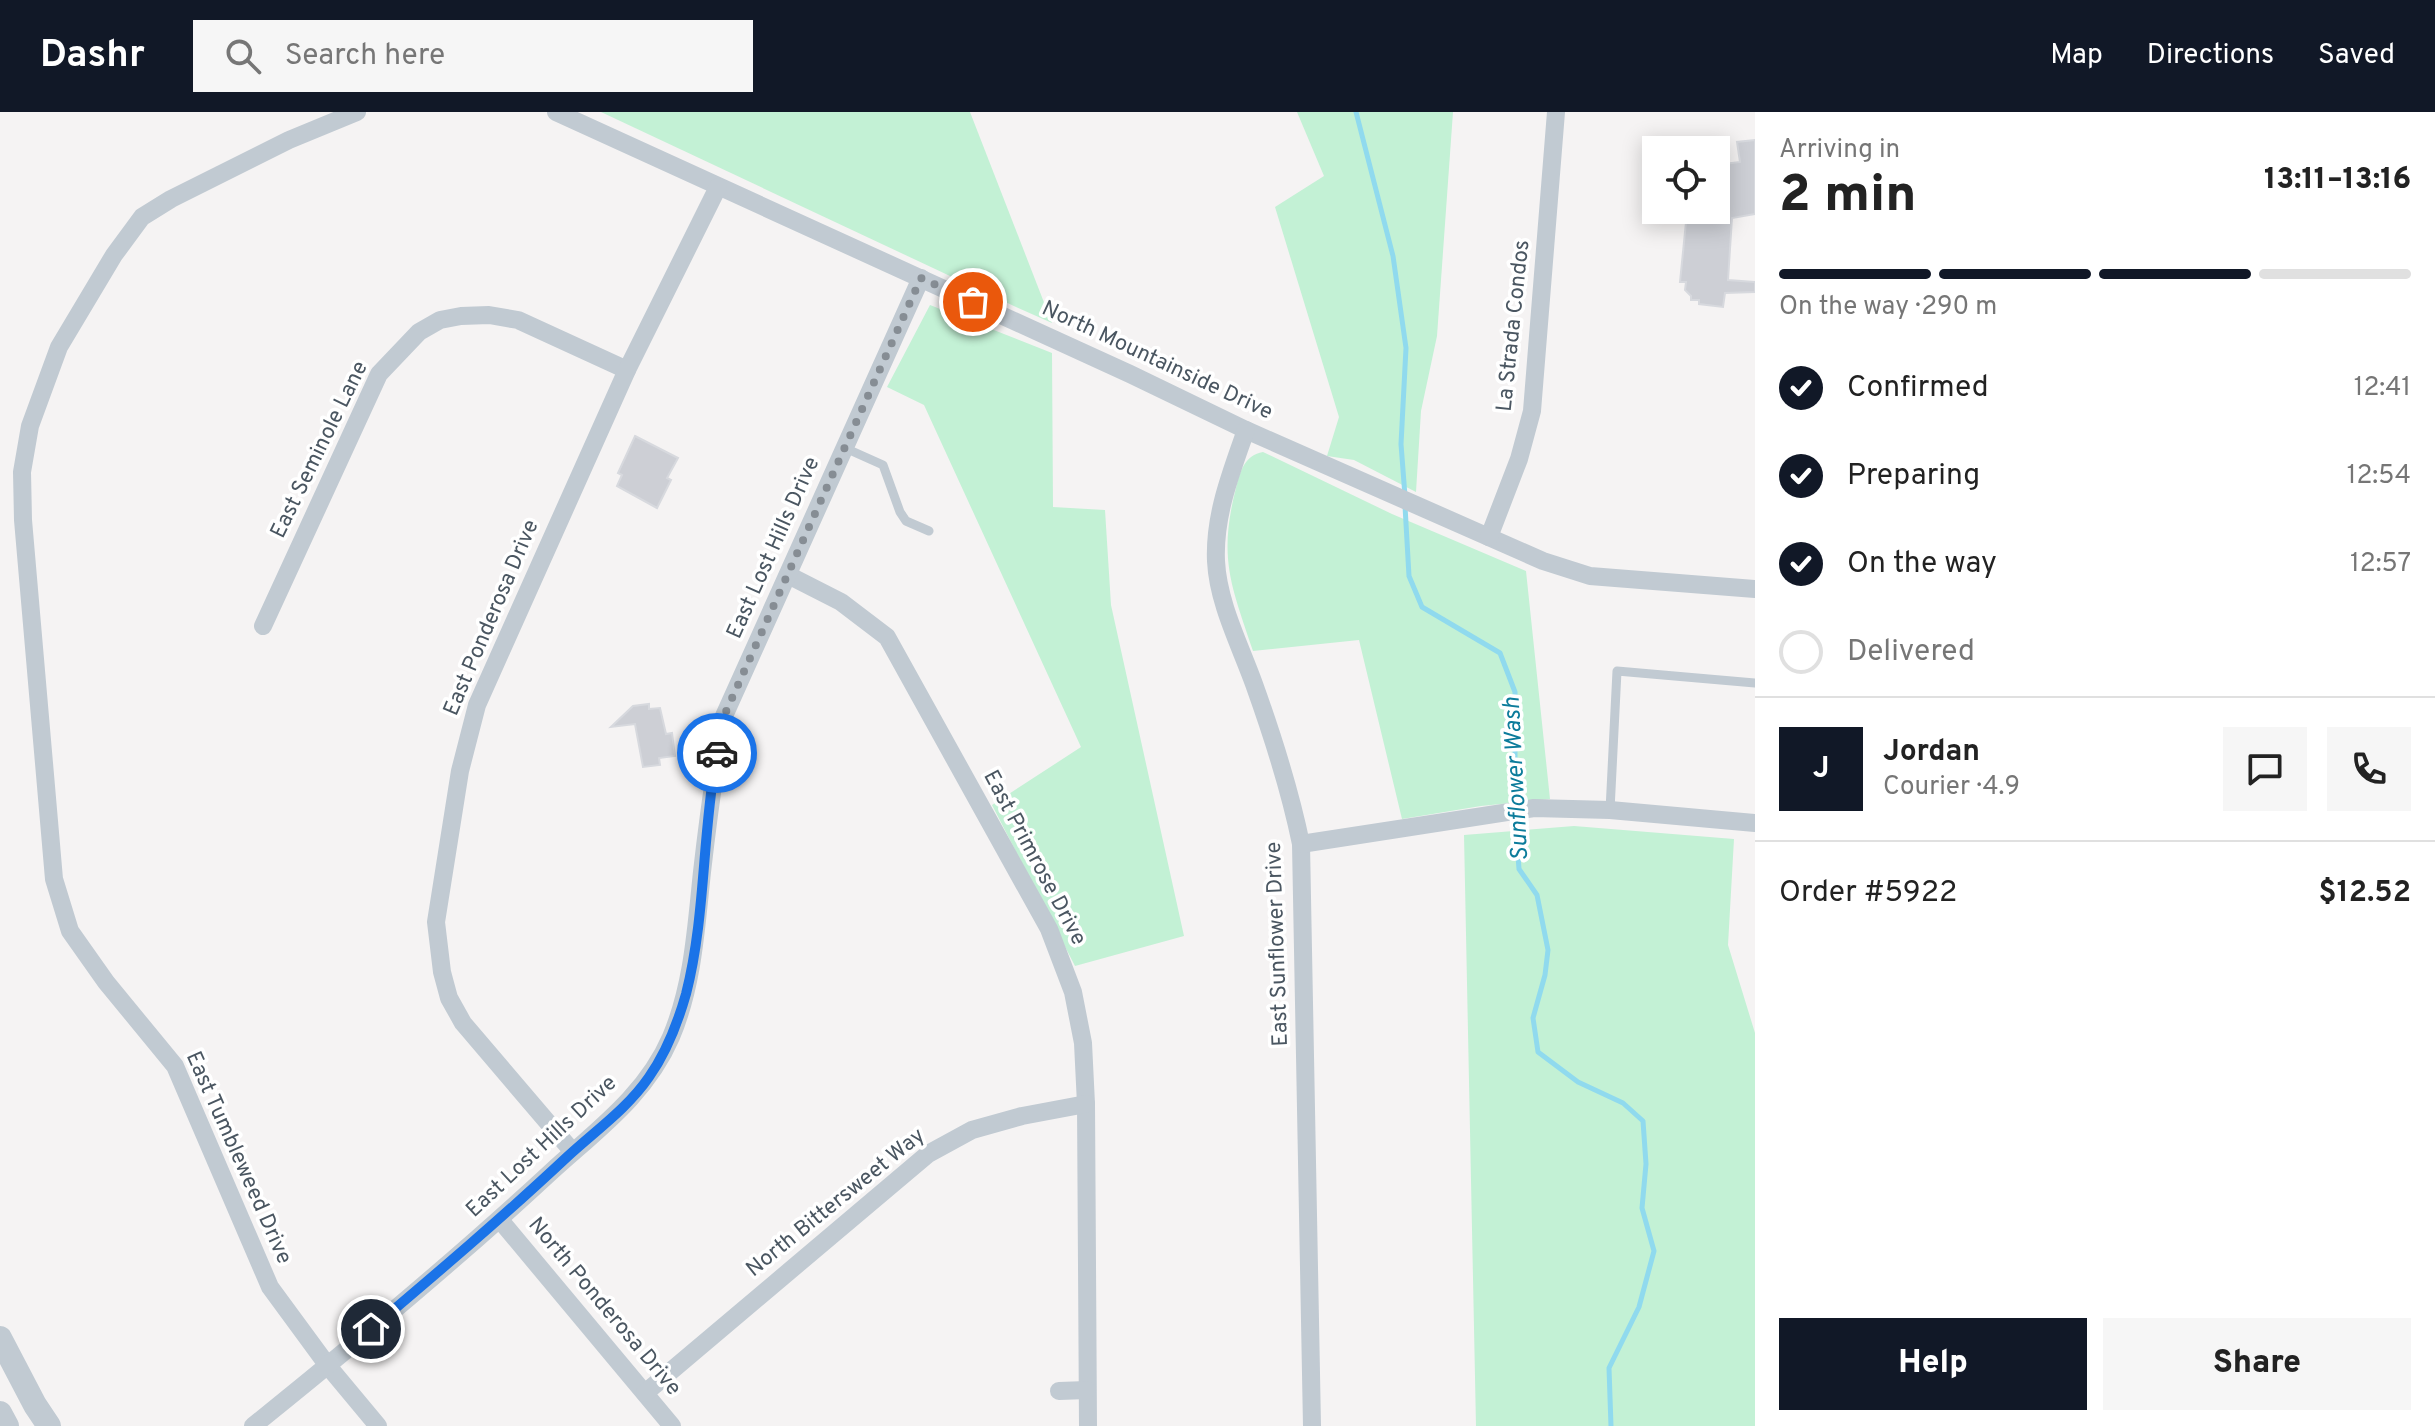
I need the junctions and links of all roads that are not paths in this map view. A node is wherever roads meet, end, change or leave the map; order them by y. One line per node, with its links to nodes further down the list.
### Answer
1 (357, 112): 22 (street, East Tumbleweed Drive)
2 (556, 112): 4 (street, North Mountainside Drive)
3 (1556, 112): 10 (street, La Strada Condos)
4 (718, 187): 5 (street, North Mountainside Drive); 6 (street, East Ponderosa Drive)
5 (921, 278): 7 (street, North Mountainside Drive); 8 (street, East Lost Hills Drive)
6 (627, 370): 13 (street, East Seminole Lane); 19 (street, East Ponderosa Drive)
7 (1246, 430): 10 (street, North Mountainside Drive); 17 (street, East Sunflower Drive)
8 (845, 448): 9 (lane); 11 (street, East Lost Hills Drive)
9 (929, 531)
10 (1489, 537): 12 (street, North Mountainside Drive)
11 (788, 575): 18 (street, East Primrose Drive); 19 (street, East Lost Hills Drive)
12 (1755, 589)
13 (263, 626)
14 (1755, 683): 15 (lane)
15 (1610, 810): 16 (street); 17 (street)
16 (1755, 823)
17 (1301, 844): 33 (street, East Sunflower Drive)
18 (1086, 1104): 23 (street, East Primrose Drive); 25 (street, North Bittersweet Way)
19 (573, 1152): 20 (street, East Lost Hills Drive)
20 (500, 1220): 22 (street, East Lost Hills Drive); 25 (street, North Ponderosa Drive)
21 (0, 1338): 28 (street)
22 (328, 1366): 29 (street, East Lost Hills Drive); 30 (street, East Tumbleweed Drive)
23 (1087, 1390): 24 (street); 32 (street, East Primrose Drive)
24 (1059, 1391)
25 (645, 1393): 31 (street, North Ponderosa Drive)
26 (0, 1413): 27 (street)
27 (7, 1426)
28 (49, 1426)
29 (253, 1426)
30 (378, 1426)
31 (672, 1426)
32 (1088, 1426)
33 (1312, 1426)

